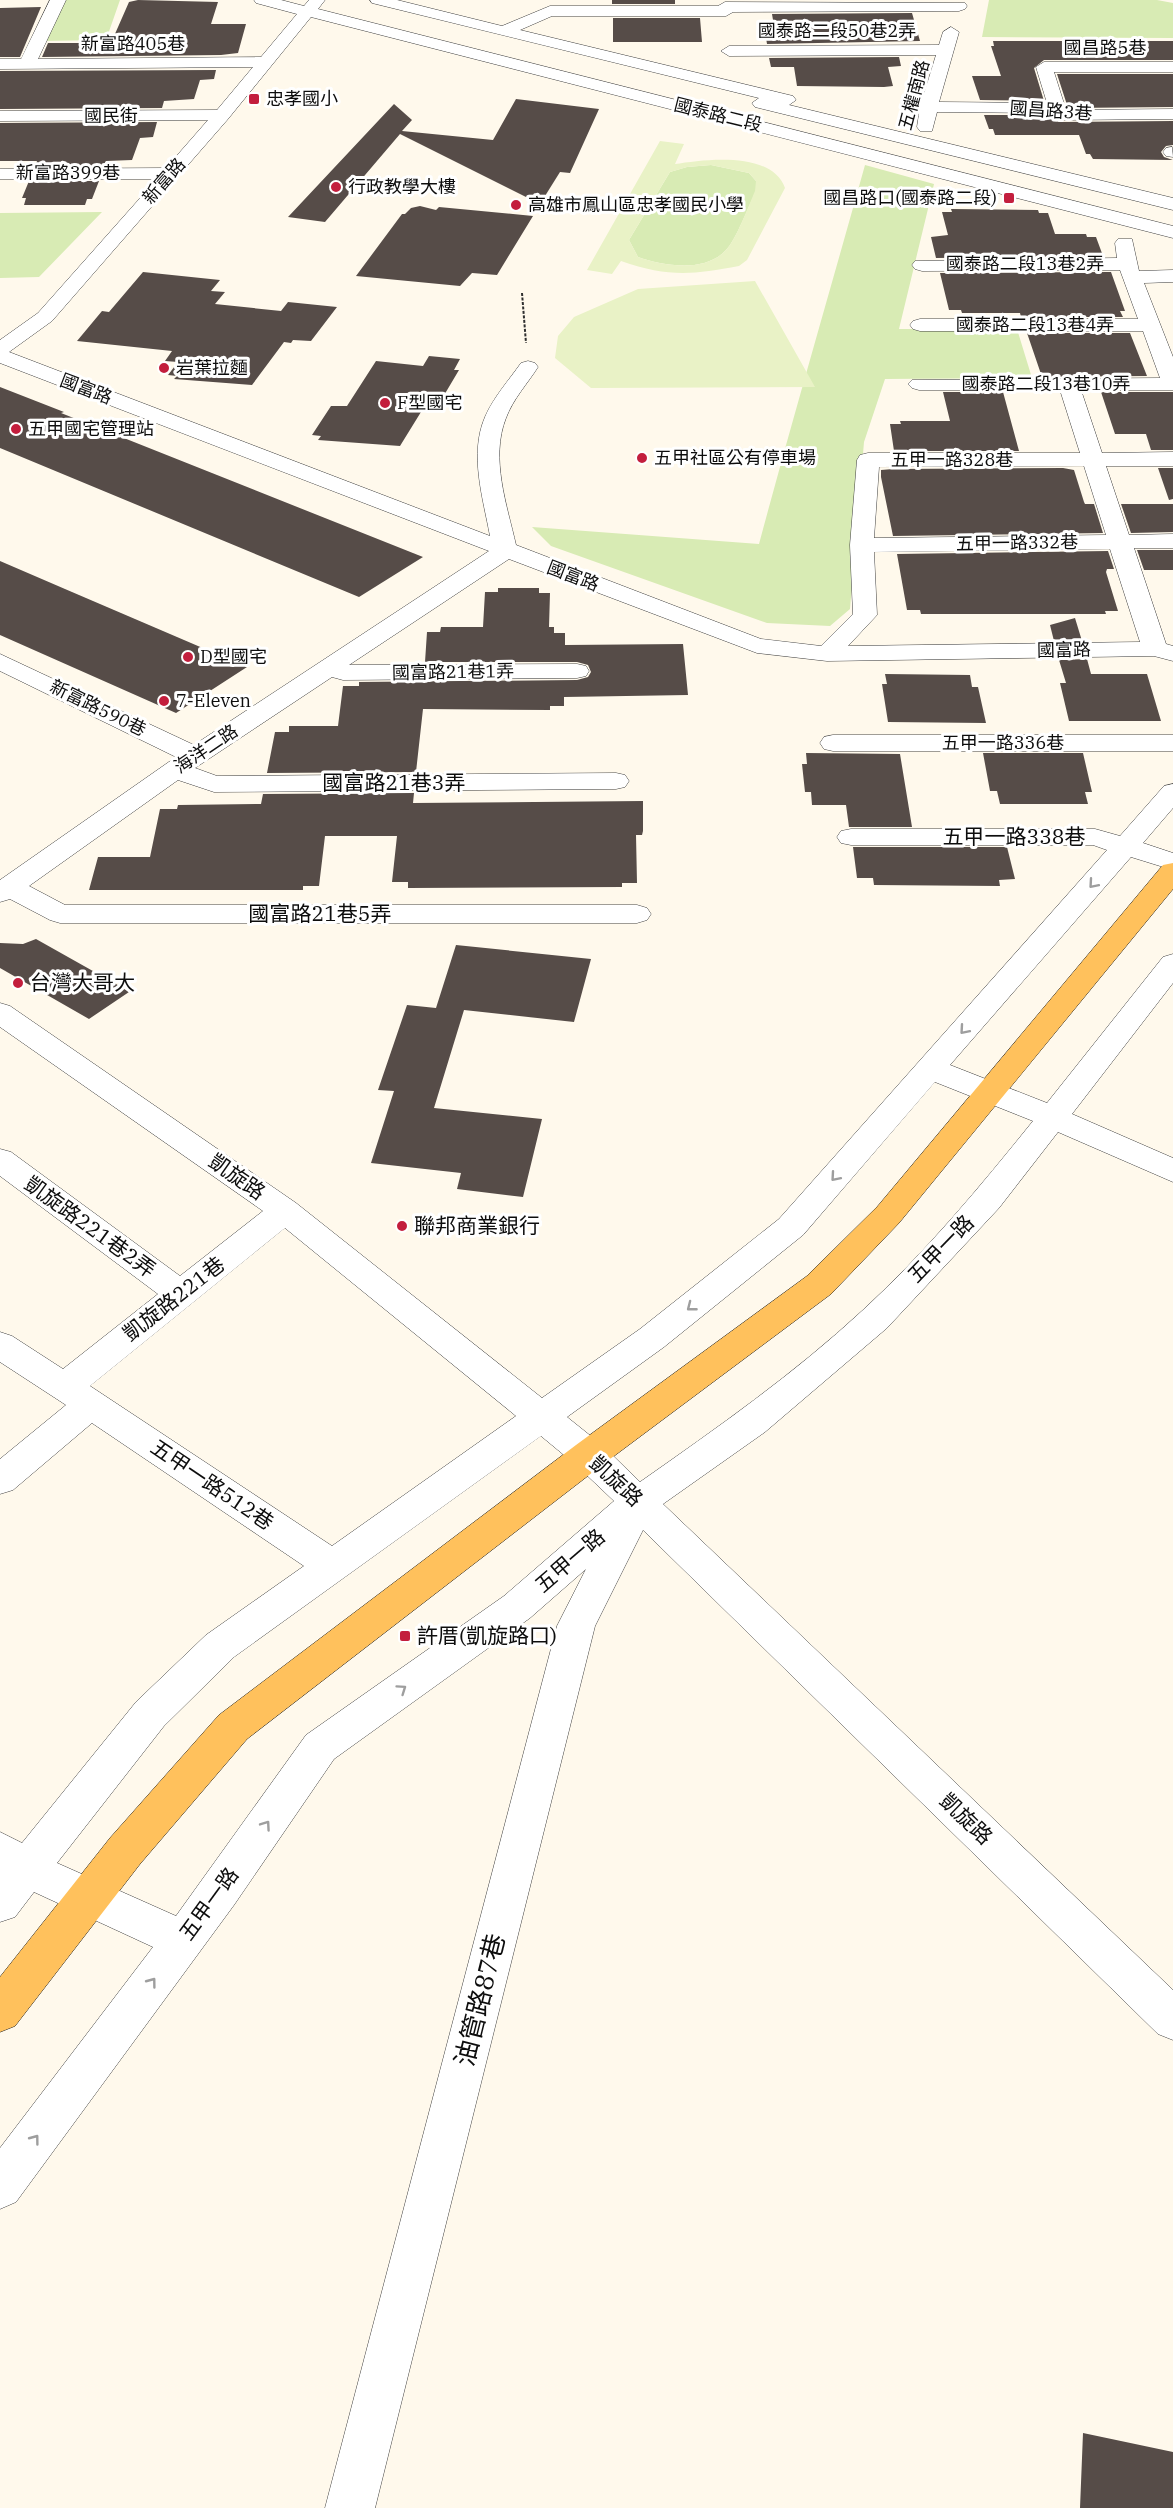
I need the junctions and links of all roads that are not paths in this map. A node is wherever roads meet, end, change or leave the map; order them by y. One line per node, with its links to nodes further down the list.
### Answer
1 (58, 0): 12 (street)
2 (262, 0): 5 (street, 國泰路二段)
3 (371, 3): 7 (street, 國泰路二段); 15 (street, 國泰路二段)
4 (960, 3): 6 (street); 8 (street, 五權南路)
5 (308, 4): 10 (street, 新富路); 15 (street, 國泰路二段)
6 (725, 6): 7 (street); 9 (street)
7 (503, 31): 15 (street, 國泰路二段)
8 (946, 50): 9 (street, 國泰路二段50巷2弄); 16 (street, 五權南路)
9 (729, 51): 15 (street)
10 (266, 62): 13 (street, 新富路405巷); 19 (street, 新富路)
11 (0, 64): 12 (street, 新富路405巷)
12 (27, 64): 13 (street, 新富路405巷)
13 (46, 64): 21 (street)
14 (1173, 67): 17 (street, 國昌路5巷)
15 (711, 97): 22 (street, 國泰路二段); 22 (street, 國泰路二段)
16 (929, 107): 17 (street, 國昌路3巷); 22 (street, 五權南路)
17 (1057, 108): 18 (street, 國昌路3巷)
18 (1173, 114)
19 (222, 115): 21 (street, 國民街); 23 (street, 新富路)
20 (0, 116): 21 (street, 國民街)
21 (27, 116)
22 (921, 149): 25 (street, 國泰路二段); 27 (street, 國泰路二段); 27 (street, 國泰路二段)
23 (171, 173): 24 (street, 新富路399巷); 35 (street, 新富路)
24 (0, 174)
25 (1173, 195)
26 (1173, 204): 27 (street, 國泰路二段)
27 (1127, 207): 28 (street, 國泰路二段); 29 (street, 國泰路二段); 31 (street)
28 (1173, 220)
29 (1173, 232)
30 (922, 265): 31 (street, 國泰路二段13巷2弄)
31 (1130, 270): 32 (street, 國泰路二段13巷2弄); 33 (street)
32 (1173, 276)
33 (1152, 316): 34 (street, 國泰路二段13巷4弄); 40 (street)
34 (920, 325)
35 (0, 349)
36 (0, 356): 46 (street, 國富路)
37 (528, 367): 46 (street)
38 (919, 384): 39 (street, 國泰路二段13巷10弄)
39 (1068, 384): 40 (street, 國泰路二段13巷10弄); 42 (street)
40 (1173, 384)
41 (1173, 459): 42 (street, 五甲一路328巷)
42 (1092, 460): 44 (street); 45 (street, 五甲一路328巷)
43 (1173, 541): 44 (street, 五甲一路332巷)
44 (1120, 542): 45 (street, 五甲一路332巷); 47 (street)
45 (862, 545): 48 (street, 五甲一路328巷)
46 (505, 551): 48 (street, 國富路); 49 (street, 海洋二路)
47 (1164, 652): 48 (street, 國富路)
48 (827, 654)
49 (330, 666): 51 (street, 國富路21巷1弄); 54 (street, 海洋二路)
50 (6, 669): 54 (street, 新富路590巷)
51 (577, 671)
52 (834, 743): 53 (street, 五甲一路336巷)
53 (1173, 743)
54 (185, 763): 55 (street, 國富路21巷3弄); 61 (street, 海洋二路)
55 (616, 781)
56 (1173, 792): 58 (street)
57 (851, 837): 58 (street, 五甲一路338巷)
58 (1125, 847): 59 (street, 五甲一路338巷); 65 (street, one-way to 65)
59 (1173, 862)
60 (1173, 871): 66 (main road)
61 (5, 890): 62 (street, 國富路21巷5弄)
62 (637, 914)
63 (1173, 963): 67 (street, 五甲一路)
64 (0, 1013): 70 (street, 凱旋路)
65 (930, 1068): 66 (street); 74 (street, one-way to 74)
66 (988, 1093): 67 (street); 75 (main road)
67 (1052, 1117): 69 (street); 77 (street, 五甲一路)
68 (0, 1160): 71 (street, 凱旋路221巷2弄)
69 (1173, 1171)
70 (285, 1211): 71 (street, 凱旋路221巷); 74 (street, 凱旋路)
71 (181, 1294): 73 (street, 凱旋路221巷)
72 (0, 1345): 73 (street, 五甲一路512巷)
73 (77, 1395): 76 (street, 凱旋路221巷); 78 (street, 五甲一路512巷)
74 (539, 1417): 75 (street, 凱旋路); 78 (street)
75 (588, 1455): 77 (street, 凱旋路); 80 (main road)
76 (0, 1480)
77 (638, 1502): 82 (street, 五甲一路, one-way to 77); 84 (street, 凱旋路); 86 (street, 油管路87巷)
78 (333, 1566): 79 (street)
79 (14, 1860): 80 (street); 81 (street)
80 (88, 1898): 82 (street); 83 (main road)
81 (0, 1903)
82 (183, 1940): 85 (street, 五甲一路, one-way to 82)
83 (0, 2011)
84 (1173, 2019)
85 (0, 2186)
86 (350, 2508)

